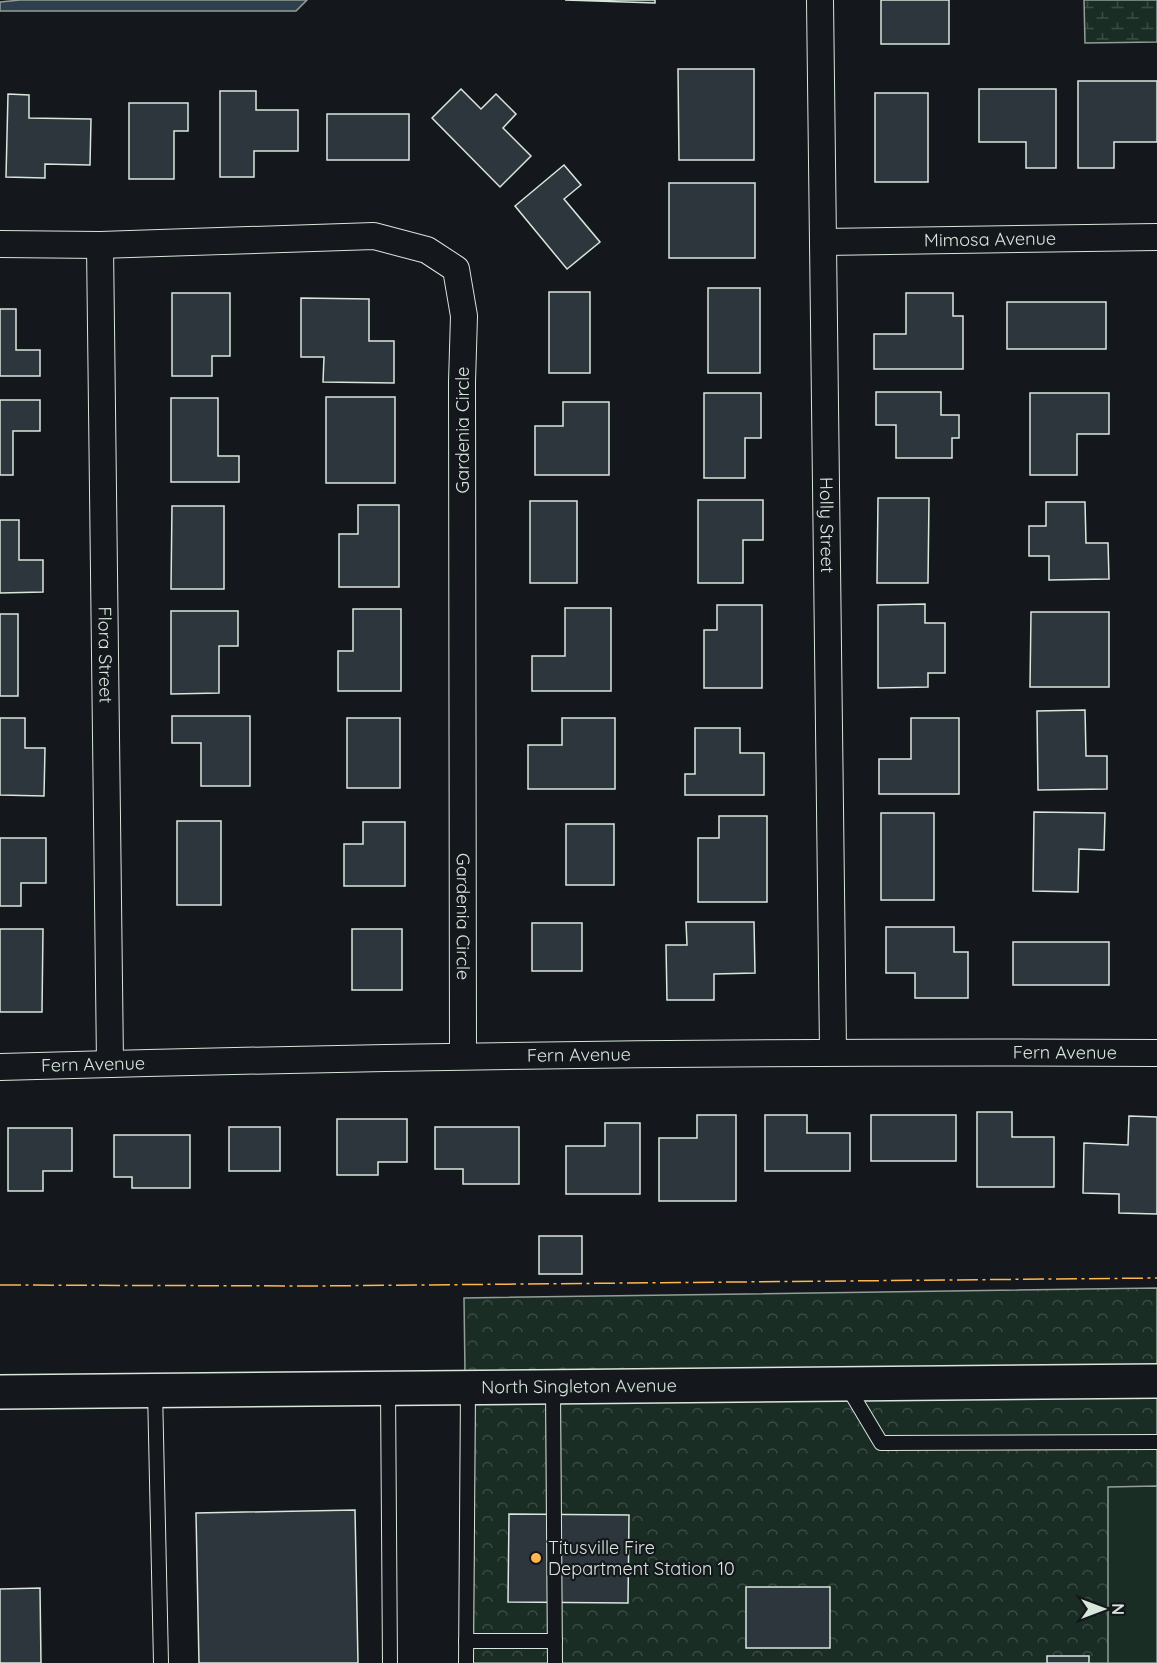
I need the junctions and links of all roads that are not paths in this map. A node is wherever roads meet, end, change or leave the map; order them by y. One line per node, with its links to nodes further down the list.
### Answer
1 (820, 0): 3 (street, Holly Street)
2 (1157, 237): 3 (street, Mimosa Avenue)
3 (824, 242): 6 (street, Holly Street)
4 (0, 244): 5 (street, Gardenia Circle)
5 (100, 245): 8 (street, Gardenia Circle); 9 (street, Flora Street)
6 (833, 1051): 7 (street, Fern Avenue); 8 (street, Fern Avenue)
7 (1157, 1053)
8 (463, 1056): 9 (street, Fern Avenue)
9 (110, 1064): 10 (street, Fern Avenue)
10 (0, 1067)
11 (1157, 1382): 12 (street, North Singleton Avenue)
12 (846, 1384): 13 (street, North Singleton Avenue); 18 (lane)
13 (553, 1387): 14 (street, North Singleton Avenue); 20 (lane)
14 (468, 1388): 15 (street, North Singleton Avenue); 19 (lane)
15 (388, 1389): 16 (street, North Singleton Avenue); 22 (lane)
16 (155, 1390): 17 (street, North Singleton Avenue); 21 (lane)
17 (0, 1392)
18 (1157, 1442)
19 (466, 1641): 20 (lane); 23 (lane)
20 (555, 1641): 24 (lane)
21 (160, 1663)
22 (390, 1663)
23 (466, 1663)
24 (555, 1663)

